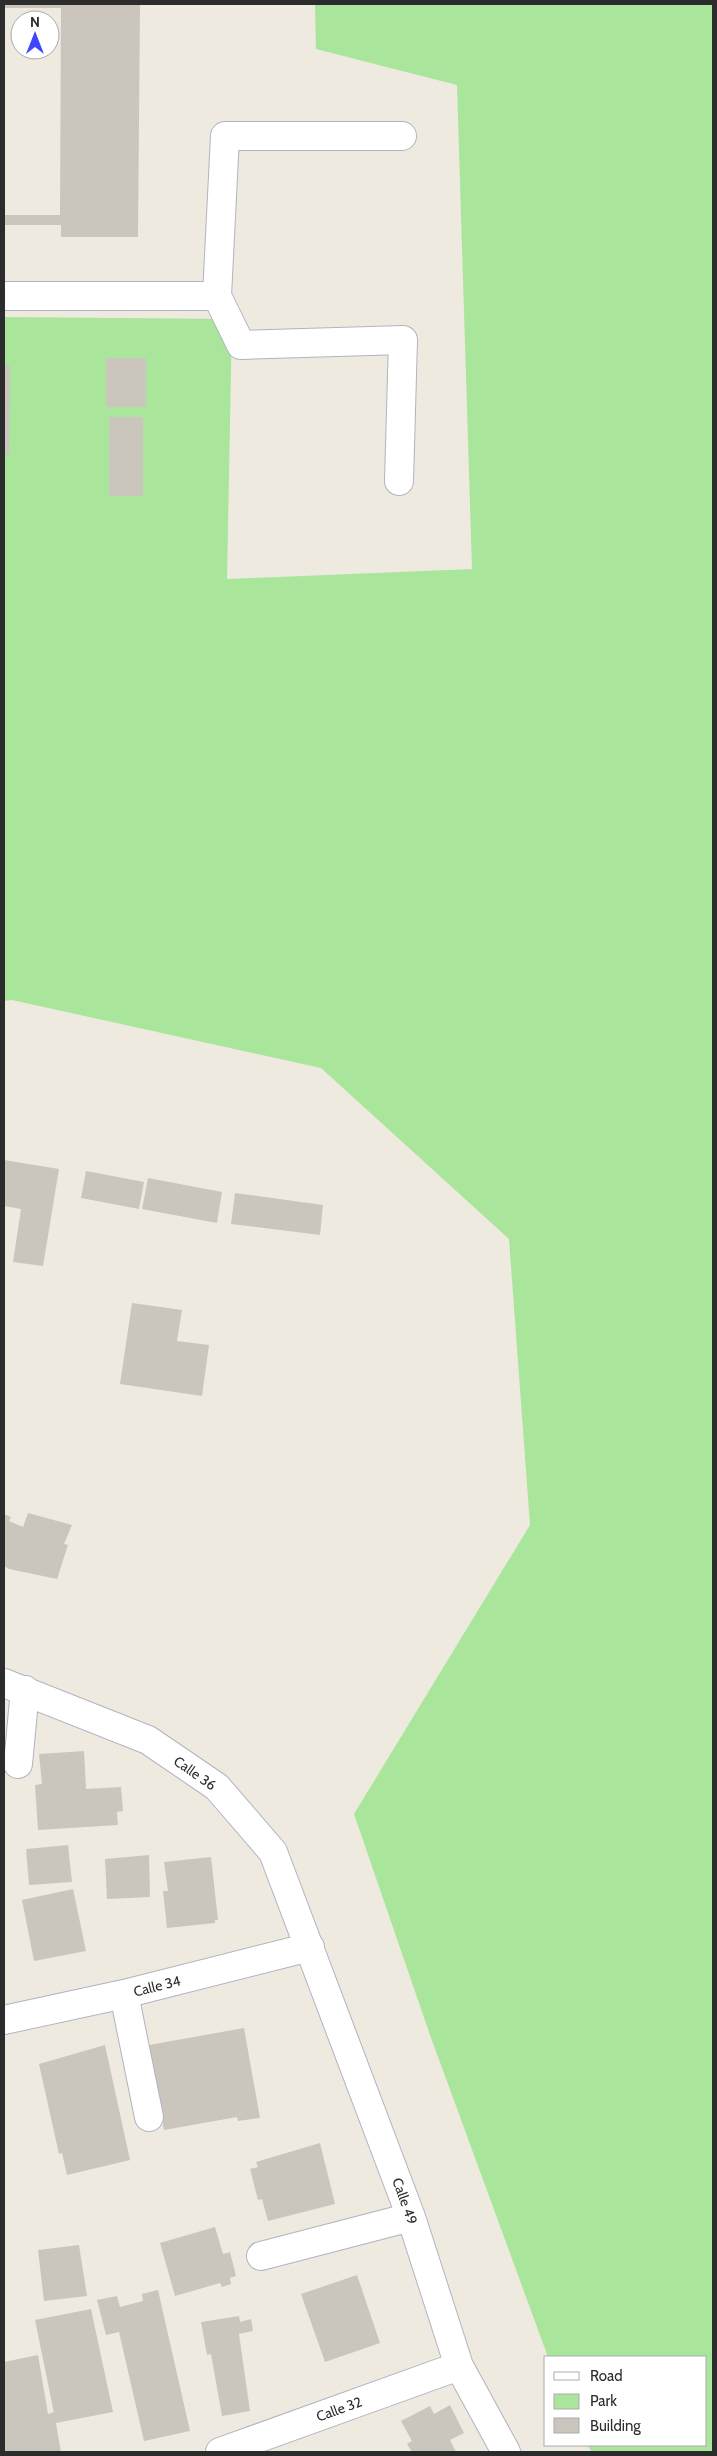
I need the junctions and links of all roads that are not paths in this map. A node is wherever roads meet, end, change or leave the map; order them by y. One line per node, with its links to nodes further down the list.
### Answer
1 (402, 136): 3 (street)
2 (4, 296): 3 (street)
3 (216, 296): 4 (street)
4 (399, 482)
5 (14, 1687): 6 (street); 7 (street, Calle 36)
6 (18, 1764)
7 (310, 1947): 8 (street, Calle 34); 11 (street, Calle 49)
8 (124, 1994): 9 (street, Calle 34); 10 (street)
9 (4, 2020)
10 (149, 2117)
11 (411, 2217): 12 (street); 13 (street, Calle 49)
12 (261, 2256)
13 (459, 2366): 14 (street, Calle 32); 15 (street, Calle 49)
14 (220, 2452)
15 (506, 2452)

